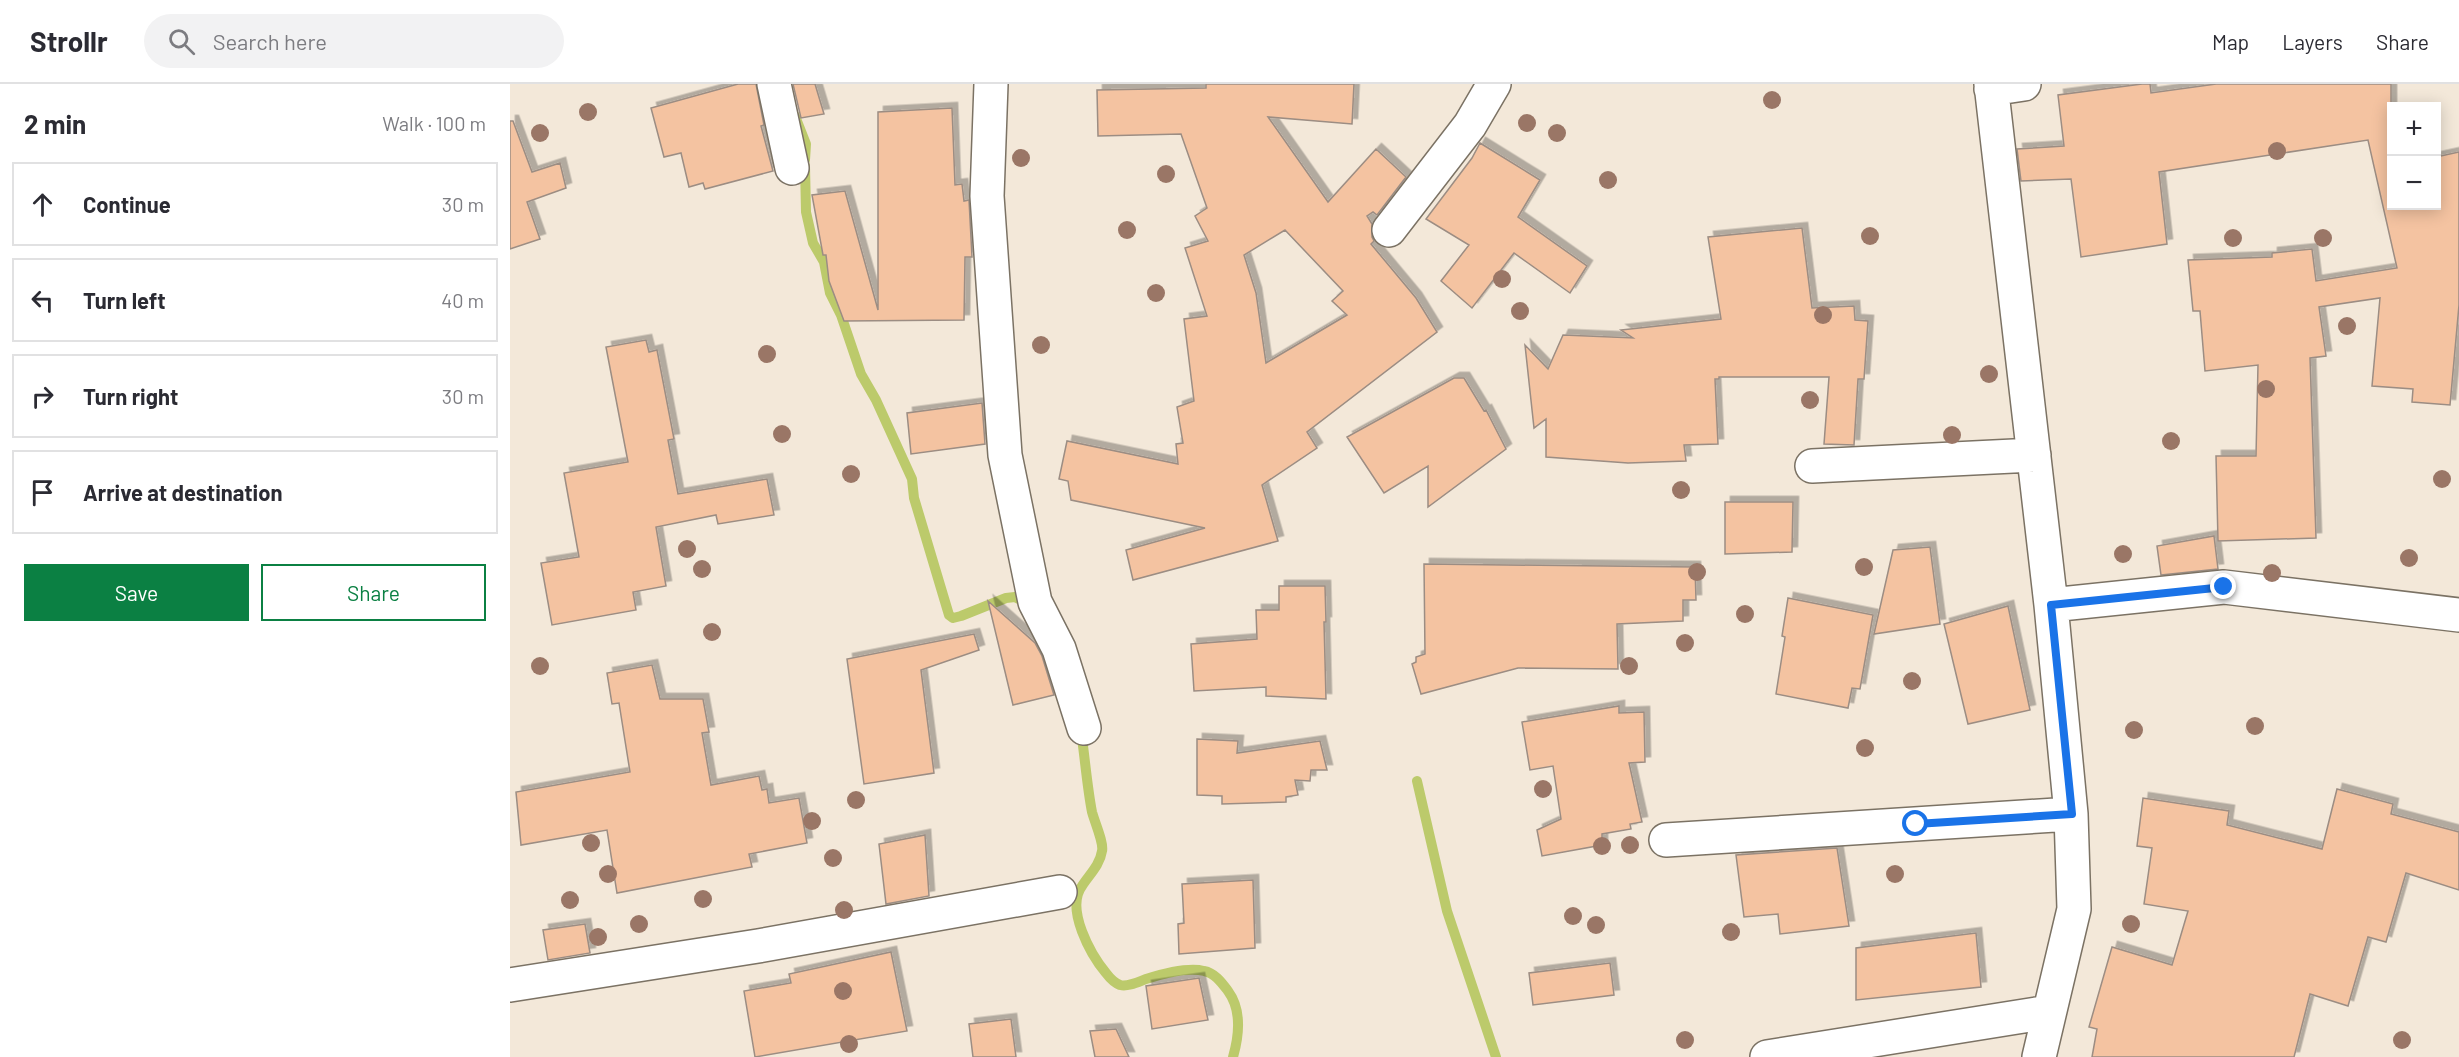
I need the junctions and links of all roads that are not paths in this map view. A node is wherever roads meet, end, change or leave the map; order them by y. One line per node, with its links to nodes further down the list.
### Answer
1 (774, 84): 6 (street)
2 (991, 84): 12 (street)
3 (1494, 84): 7 (street)
4 (2024, 84): 5 (street)
5 (1991, 86): 8 (street)
6 (792, 168)
7 (1389, 230)
8 (2034, 454): 9 (street); 10 (street)
9 (1812, 466)
10 (2051, 605): 11 (street); 13 (street)
11 (2459, 615)
12 (1084, 728)
13 (2072, 814): 14 (street); 17 (street)
14 (1666, 840)
15 (1060, 892): 16 (street)
16 (510, 985)
17 (2049, 1012): 18 (street); 19 (street)
18 (1767, 1057)
19 (2039, 1057)

